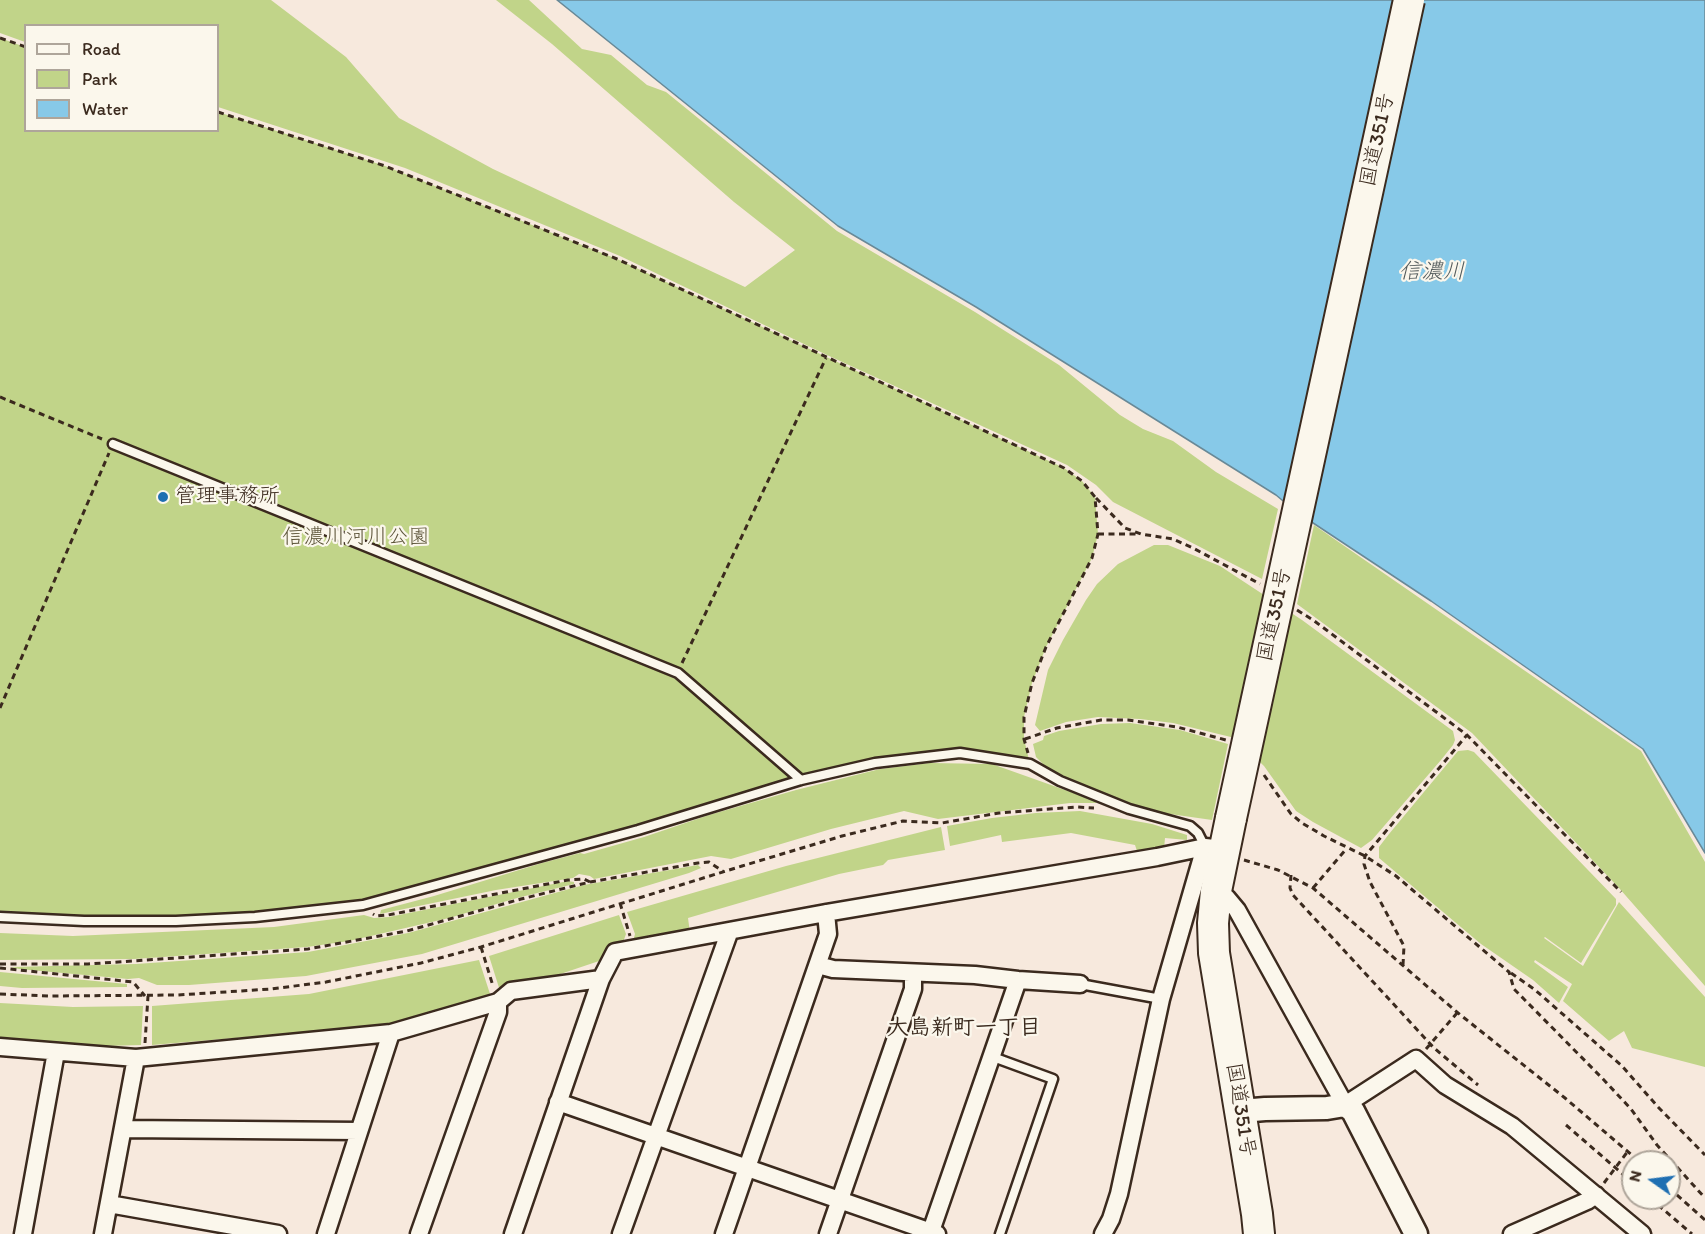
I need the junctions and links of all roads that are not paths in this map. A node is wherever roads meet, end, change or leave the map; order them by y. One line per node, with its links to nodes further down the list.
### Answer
1 (1409, 0): 4 (highway, 国道351号, bridge)
2 (113, 444): 3 (lane)
3 (801, 780): 4 (lane); 7 (lane)
4 (1224, 852): 5 (highway, 国道351号); 6 (street); 14 (street)
5 (1216, 891): 22 (street); 23 (highway, 国道351号)
6 (826, 913): 8 (street); 9 (street)
7 (0, 918)
8 (729, 933): 11 (street); 26 (street)
9 (818, 965): 10 (street); 27 (street)
10 (914, 973): 12 (street); 29 (street)
11 (602, 979): 15 (street); 21 (street)
12 (1018, 980): 13 (street); 20 (street)
13 (1080, 984): 14 (lane)
14 (1161, 999): 43 (street)
15 (498, 1002): 16 (street); 37 (street)
16 (390, 1033): 19 (street); 25 (street)
17 (0, 1047): 18 (street)
18 (56, 1052): 19 (street); 33 (street)
19 (140, 1057): 24 (street)
20 (993, 1057): 32 (street); 42 (lane)
21 (558, 1102): 26 (street); 38 (street)
22 (1345, 1105): 23 (street); 28 (street); 45 (street)
23 (1241, 1111): 44 (highway, 国道351号)
24 (123, 1129): 25 (street); 30 (street)
25 (359, 1131): 36 (street)
26 (656, 1136): 27 (street); 39 (street)
27 (748, 1168): 29 (street); 40 (street)
28 (1597, 1192): 31 (street); 47 (street)
29 (841, 1199): 32 (street); 41 (street)
30 (109, 1204): 34 (street); 35 (street)
31 (1540, 1229): 46 (street)
32 (933, 1233)
33 (23, 1234)
34 (103, 1234)
35 (278, 1234)
36 (326, 1234)
37 (419, 1234)
38 (513, 1234)
39 (621, 1234)
40 (724, 1234)
41 (828, 1234)
42 (1000, 1234)
43 (1103, 1234)
44 (1259, 1234)
45 (1416, 1234)
46 (1512, 1234)
47 (1642, 1234)

